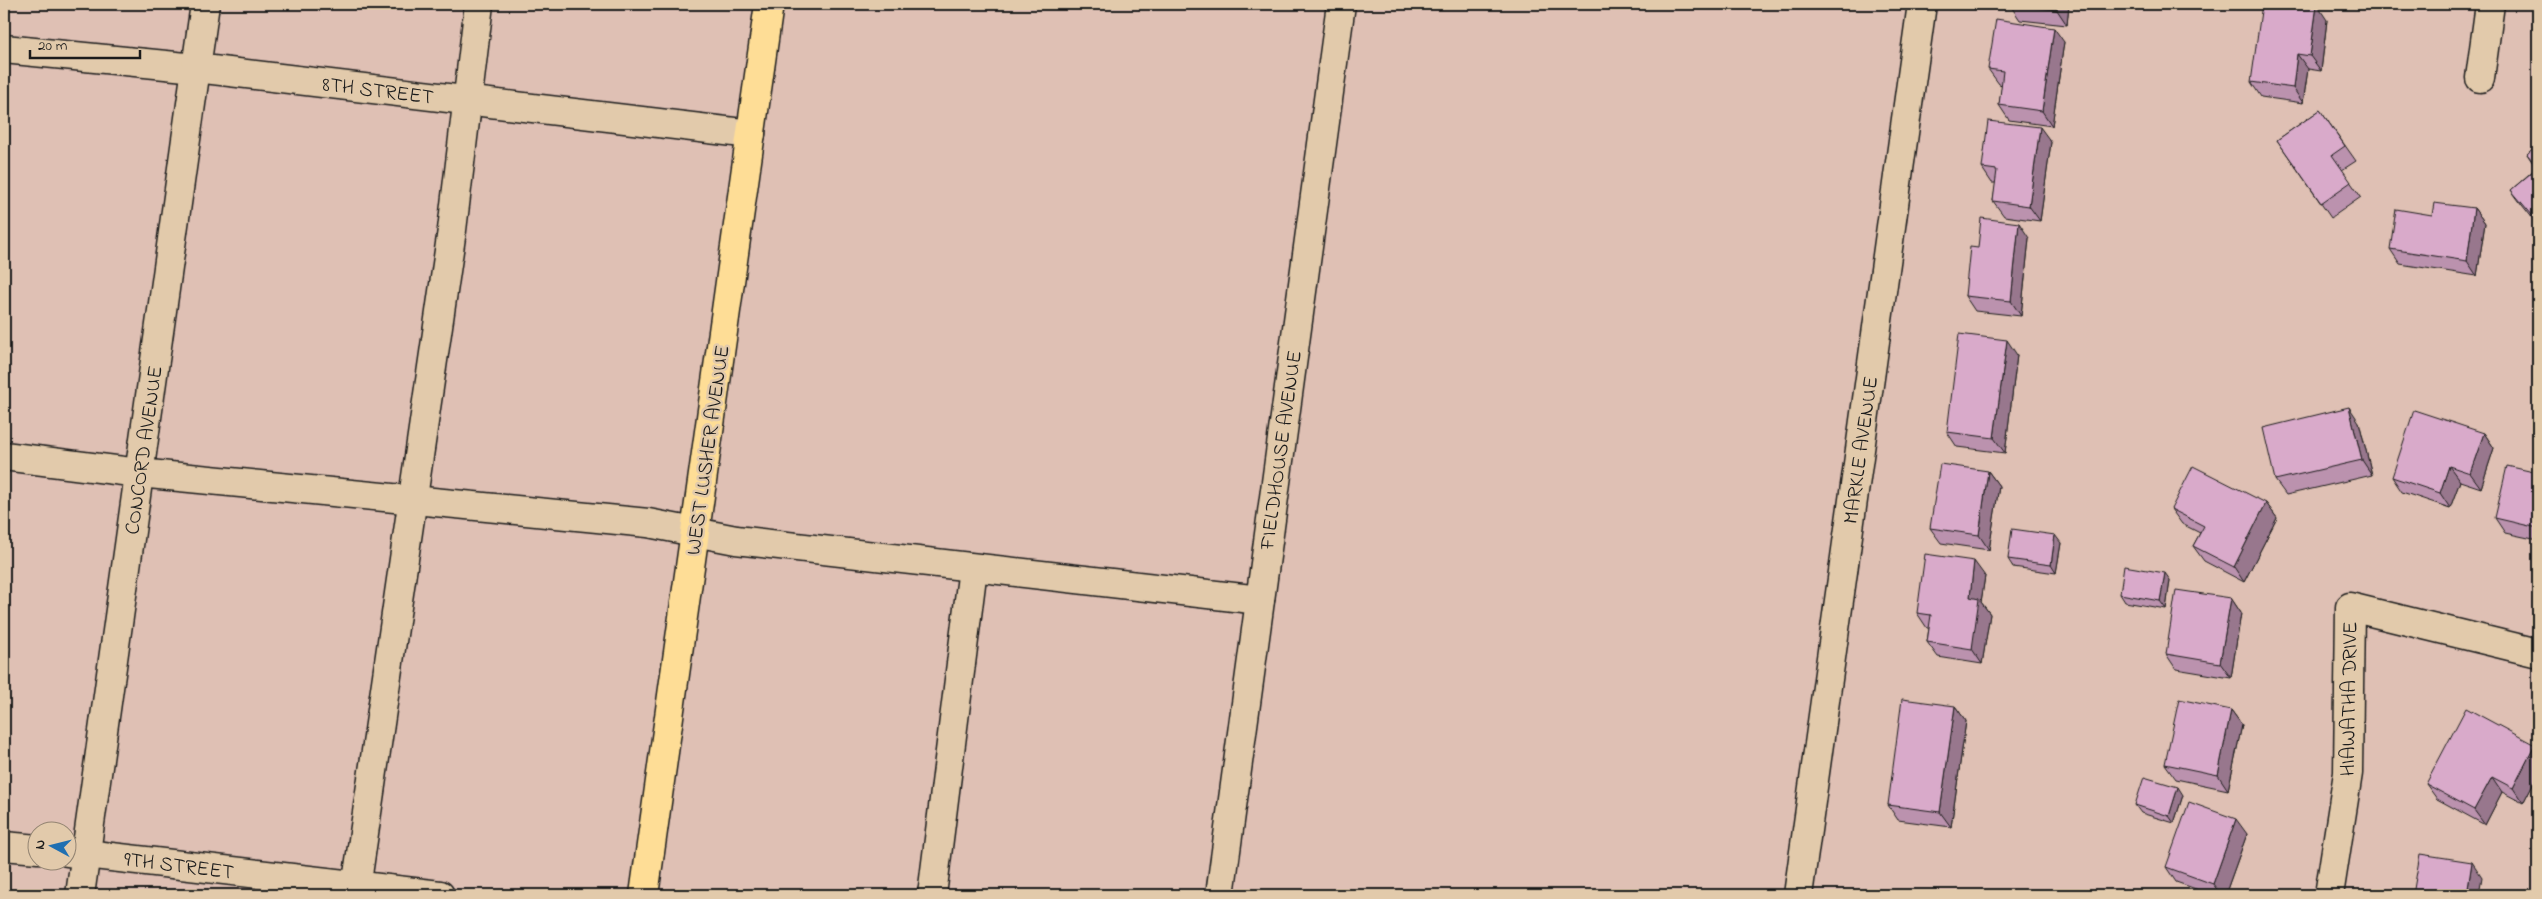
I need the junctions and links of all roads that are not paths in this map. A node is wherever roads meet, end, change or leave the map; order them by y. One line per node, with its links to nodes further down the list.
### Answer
1 (205, 4): 8 (street, CONCORD AVENUE)
2 (479, 4): 10 (street)
3 (769, 4): 11 (main road, WEST LUSHER AVENUE)
4 (1341, 4): 17 (street, FIELDHOUSE AVENUE)
5 (1922, 4): 30 (street, MARKLE AVENUE)
6 (2490, 4): 9 (street)
7 (4, 49): 8 (street, 8TH STREET)
8 (196, 68): 10 (street, 8TH STREET); 13 (street, CONCORD AVENUE)
9 (2480, 78)
10 (467, 100): 11 (street, 8TH STREET); 14 (street)
11 (751, 134): 15 (main road, WEST LUSHER AVENUE)
12 (4, 456): 13 (street)
13 (140, 473): 14 (street); 19 (street, CONCORD AVENUE)
14 (411, 499): 15 (street); 24 (street)
15 (695, 533): 16 (street); 27 (main road, WEST LUSHER AVENUE)
16 (973, 568): 17 (street); 28 (street)
17 (1260, 600): 29 (street, FIELDHOUSE AVENUE)
18 (2538, 653): 31 (street, HIAWATHA DRIVE)
19 (78, 841)
20 (4, 846): 21 (street)
21 (28, 848)
22 (78, 853): 24 (street, 9TH STREET)
23 (78, 872): 25 (street, CONCORD AVENUE)
24 (355, 890): 26 (street, 9TH STREET)
25 (80, 895)
26 (440, 895)
27 (644, 895)
28 (932, 895)
29 (1220, 895)
30 (1798, 895)
31 (2330, 895)

